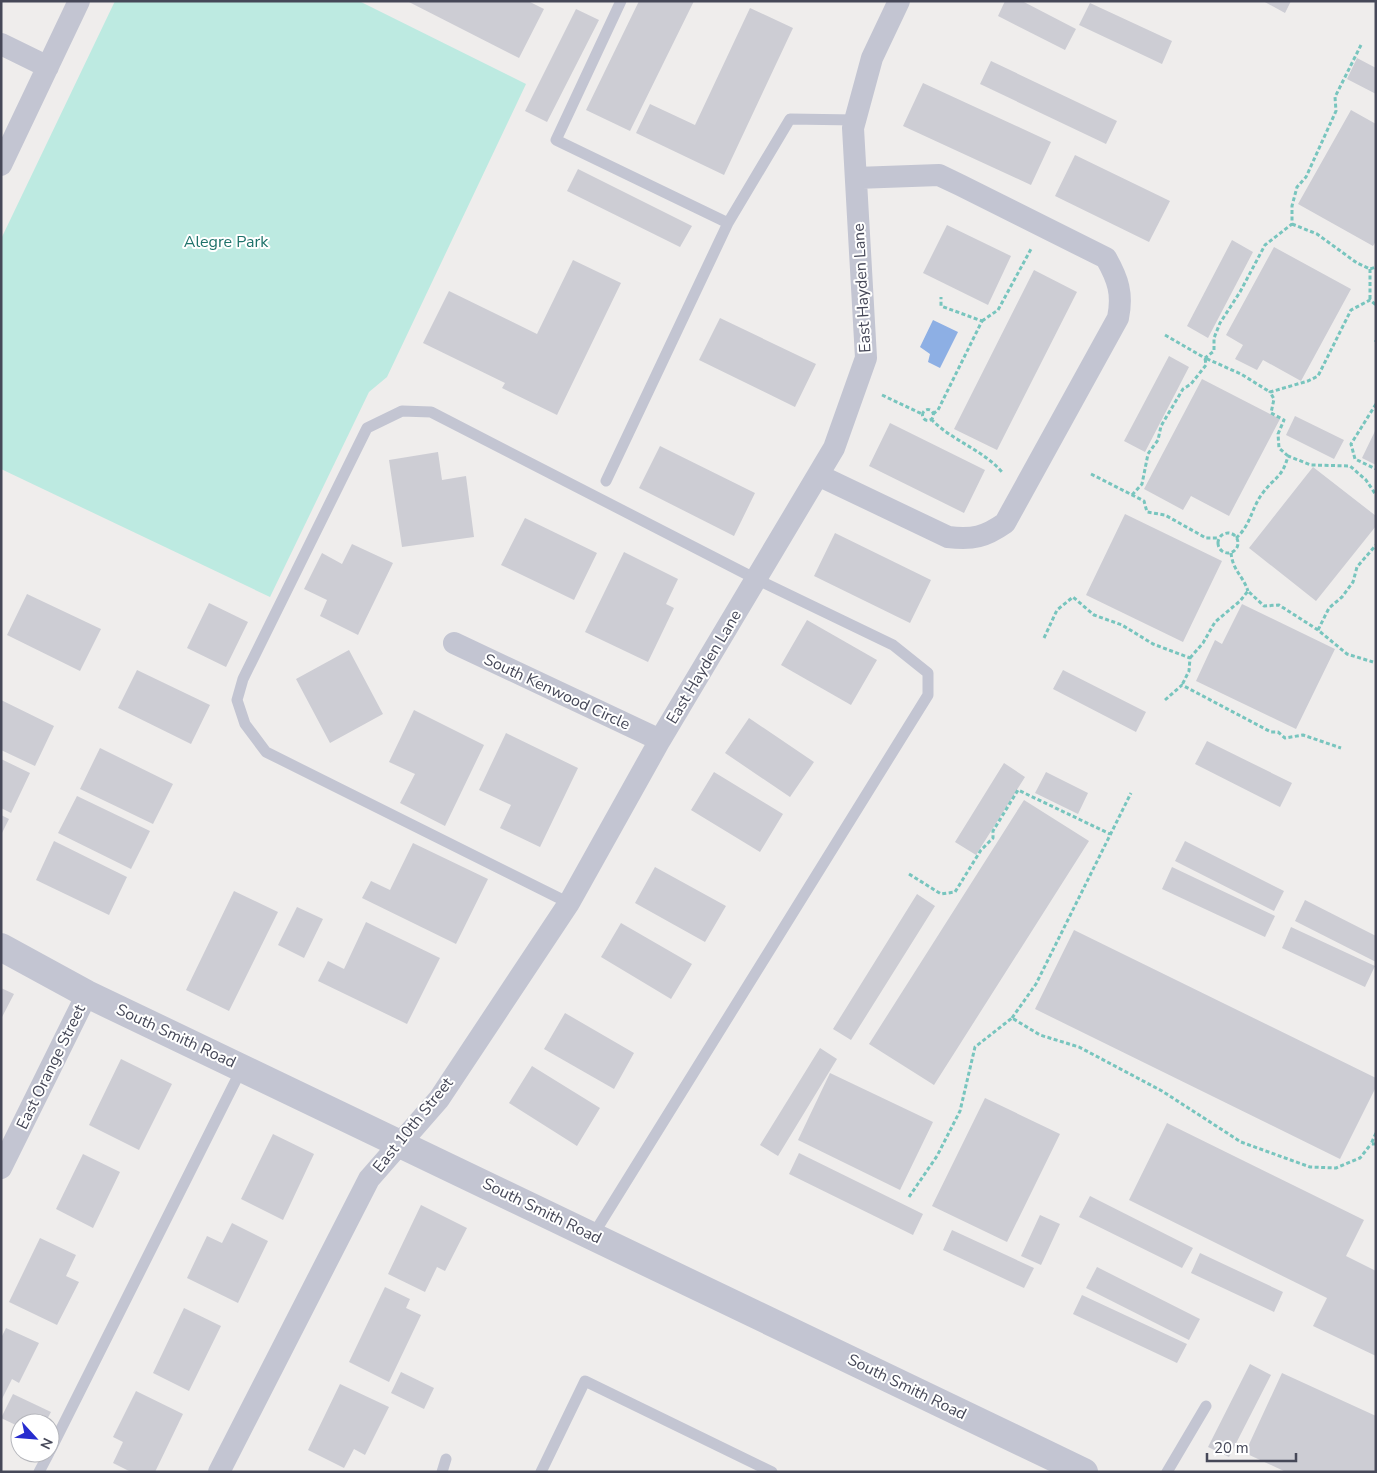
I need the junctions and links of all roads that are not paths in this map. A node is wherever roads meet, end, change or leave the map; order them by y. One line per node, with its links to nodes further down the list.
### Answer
1 (79, 1): 5 (street)
2 (621, 1): 9 (lane)
3 (899, 1): 6 (street, East Hayden Lane)
4 (1, 44): 5 (street)
5 (48, 67): 7 (street)
6 (856, 120): 8 (street, East Hayden Lane); 9 (lane)
7 (1, 165)
8 (856, 178): 10 (street, East Hayden Lane); 10 (street)
9 (728, 223): 11 (lane)
10 (818, 475): 12 (street, East Hayden Lane)
11 (606, 481)
12 (756, 579): 14 (street, East Hayden Lane); 15 (lane); 21 (lane)
13 (454, 643): 14 (street, South Kenwood Circle)
14 (660, 740): 15 (street, East 10th Street)
15 (569, 903): 19 (street, East 10th Street)
16 (1, 947): 17 (street, South Smith Road)
17 (87, 994): 18 (street, South Smith Road); 20 (street, East Orange Street)
18 (242, 1068): 19 (street, South Smith Road); 23 (lane)
19 (401, 1143): 21 (street, South Smith Road); 25 (street, East 10th Street)
20 (1, 1168)
21 (592, 1235): 29 (street, South Smith Road)
22 (1206, 1406): 30 (lane)
23 (60, 1430)
24 (446, 1459): 26 (lane)
25 (219, 1472)
26 (442, 1472)
27 (541, 1472): 28 (lane)
28 (772, 1472)
29 (1084, 1472)
30 (1167, 1472)

